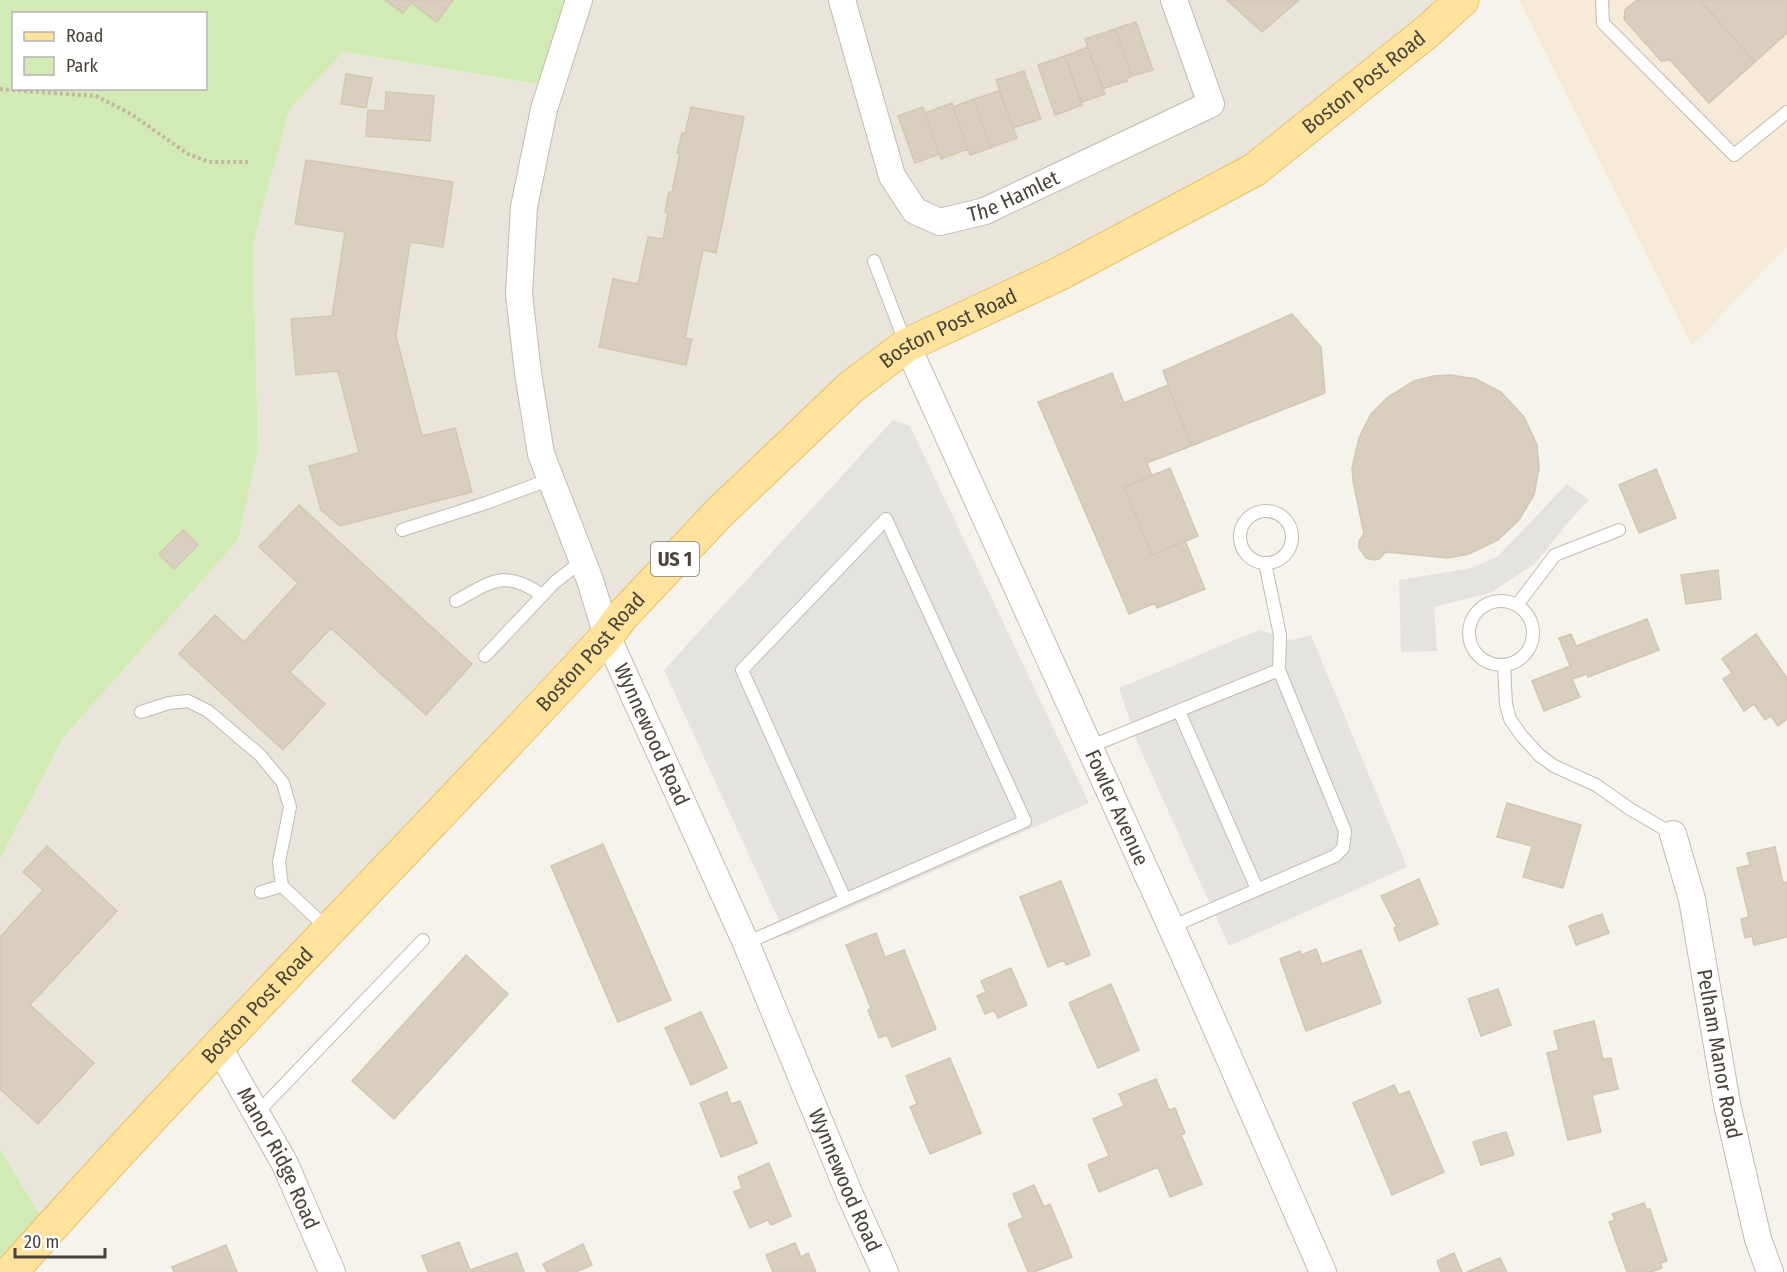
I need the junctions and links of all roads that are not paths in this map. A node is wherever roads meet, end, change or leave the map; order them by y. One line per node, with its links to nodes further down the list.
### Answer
1 (579, 0): 9 (street, Wynnewood Road)
2 (842, 0): 3 (street, The Hamlet)
3 (1174, 0)
4 (1462, 0): 8 (main road, Boston Post Road / US 1)
5 (1602, 0): 6 (lane)
6 (1787, 112)
7 (874, 261): 8 (lane)
8 (907, 345): 17 (main road, Boston Post Road / US 1); 23 (street, Fowler Avenue)
9 (551, 479): 10 (lane); 12 (street, Wynnewood Road)
10 (402, 530)
11 (1619, 531): 16 (lane)
12 (582, 561): 14 (lane); 17 (street, Wynnewood Road)
13 (1265, 563): 13 (lane); 20 (lane)
14 (542, 595): 15 (lane); 18 (lane)
15 (456, 601)
16 (1517, 606): 19 (lane); 19 (lane)
17 (607, 636): 30 (main road, Boston Post Road / US 1); 32 (street, Wynnewood Road)
18 (485, 656)
19 (1504, 665): 24 (lane)
20 (1279, 670): 21 (lane); 26 (lane)
21 (1179, 711): 23 (lane); 26 (lane)
22 (141, 712): 25 (lane)
23 (1089, 747): 29 (street, Fowler Avenue)
24 (1673, 834): 39 (street, Pelham Manor Road)
25 (282, 886): 27 (lane); 30 (lane)
26 (1257, 890): 29 (lane)
27 (261, 892)
28 (845, 899): 28 (lane); 32 (lane)
29 (1172, 927): 38 (street, Fowler Avenue)
30 (329, 930): 33 (main road, Boston Post Road / US 1)
31 (423, 940): 34 (lane)
32 (746, 943): 37 (street, Wynnewood Road)
33 (211, 1055): 34 (street, Manor Ridge Road); 35 (main road, Boston Post Road / US 1)
34 (256, 1114): 36 (street, Manor Ridge Road)
35 (11, 1272)
36 (332, 1272)
37 (885, 1272)
38 (1323, 1272)
39 (1770, 1272)

